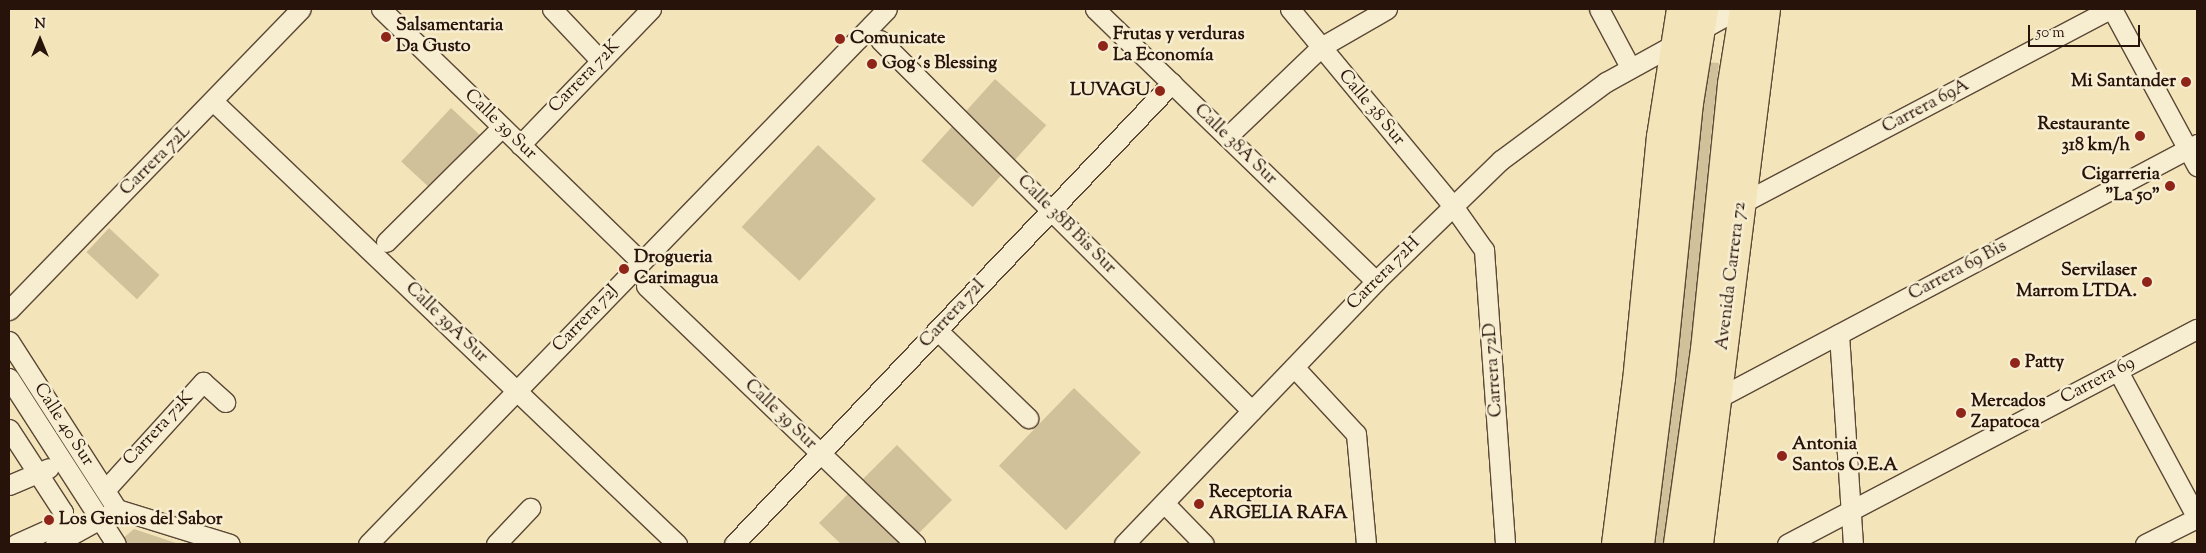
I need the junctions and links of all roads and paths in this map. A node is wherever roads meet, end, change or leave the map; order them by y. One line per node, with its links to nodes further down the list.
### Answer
1 (301, 9): 22 (street, Carrera 72L)
2 (381, 9): 23 (street, Calle 39 Sur)
3 (552, 9): 19 (street)
4 (651, 9): 19 (street, Carrera 72K)
5 (887, 9): 32 (street, Carrera 72J)
6 (1095, 9): 21 (street, Calle 38A Sur)
7 (1290, 9): 18 (street, Calle 38 Sur)
8 (1387, 9): 18 (street)
9 (1599, 9): 20 (street)
10 (1681, 9): 17 (highway)
11 (1738, 9): 15 (street, Carrera 72H)
12 (1744, 9): 37 (highway, Avenida Carrera 72)
13 (1766, 9): 28 (highway, Avenida Carrera 72)
14 (2111, 9): 26 (street); 28 (street, Carrera 69A)
15 (1703, 18): 17 (street, Carrera 72H); 75 (highway)
16 (880, 40): 30 (street, Calle 38B Bis Sur)
17 (1675, 42): 20 (street, Carrera 72H); 74 (highway)
18 (1321, 47): 24 (street); 29 (street, Calle 38 Sur)
19 (600, 60): 25 (street, Carrera 72K)
20 (1630, 67): 29 (street, Carrera 72H)
21 (1172, 83): 24 (street, Calle 38A Sur); 30 (street, Carrera 72I)
22 (214, 102): 36 (street, Carrera 72L); 45 (street, Calle 39A Sur)
23 (502, 127): 25 (street, Calle 39 Sur); 31 (street)
24 (1227, 137): 33 (street, Calle 38A Sur)
25 (520, 145): 32 (street, Calle 39 Sur)
26 (2193, 146): 27 (street); 40 (street, Carrera 69 Bis)
27 (2197, 166)
28 (1740, 204): 35 (highway, Avenida Carrera 72)
29 (1453, 206): 33 (street, Carrera 72H); 73 (street, Carrera 72D)
30 (1051, 210): 38 (street, Carrera 72I); 48 (street, Calle 38B Bis Sur)
31 (386, 242)
32 (641, 262): 45 (street, Carrera 72J)
33 (1376, 281): 42 (street, Carrera 72H)
34 (646, 286): 51 (street, Calle 39 Sur)
35 (1729, 301): 37 (highway); 46 (highway, Avenida Carrera 72)
36 (9, 310)
37 (1707, 328): 76 (highway, Avenida Carrera 72)
38 (937, 330): 49 (street); 51 (street, Carrera 72I)
39 (2197, 330): 43 (street, Carrera 69)
40 (1839, 334): 46 (street, Carrera 69 Bis); 58 (street)
41 (9, 341): 54 (street, Calle 40 Sur)
42 (1294, 367): 48 (street, Carrera 72H); 72 (street)
43 (2118, 371): 58 (street, Carrera 69); 60 (street)
44 (9, 378): 52 (street, Calle 40 Sur)
45 (517, 390): 65 (street, Carrera 72J); 67 (street, Calle 39A Sur)
46 (1718, 398): 77 (highway, Avenida Carrera 72)
47 (225, 402): 54 (street, Carrera 72K)
48 (1252, 411): 56 (street, Carrera 72H)
49 (1028, 418)
50 (9, 429): 53 (street)
51 (820, 453): 68 (street, Carrera 72I); 69 (street, Calle 39 Sur)
52 (65, 462): 53 (street); 59 (street, Calle 40 Sur)
53 (38, 472): 55 (street); 61 (street)
54 (105, 480): 59 (street, Calle 40 Sur)
55 (9, 484)
56 (1164, 503): 70 (street, Carrera 72H); 71 (street)
57 (530, 508): 66 (street)
58 (1851, 511): 78 (street, Carrera 69); 79 (street)
59 (109, 514): 62 (street); 63 (street, Calle 40 Sur); 64 (street)
60 (2197, 518): 80 (street)
61 (16, 544)
62 (55, 544)
63 (116, 544)
64 (230, 544)
65 (368, 544)
66 (496, 544)
67 (677, 544)
68 (734, 544)
69 (915, 544)
70 (1124, 544)
71 (1204, 544)
72 (1366, 544)
73 (1505, 544)
74 (1616, 544)
75 (1640, 544)
76 (1678, 544)
77 (1699, 544)
78 (1787, 544)
79 (1853, 544)
80 (2145, 544)

